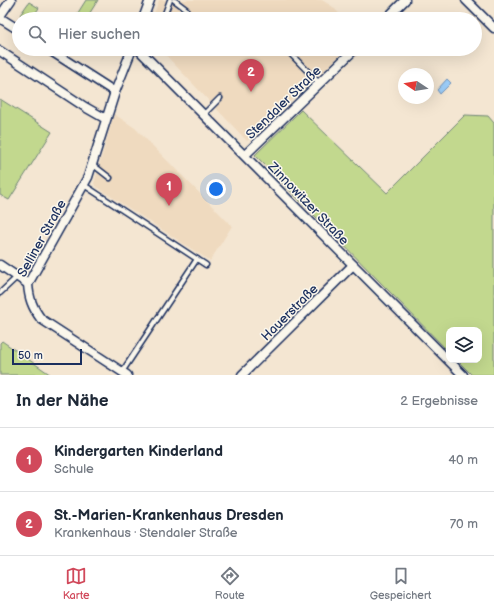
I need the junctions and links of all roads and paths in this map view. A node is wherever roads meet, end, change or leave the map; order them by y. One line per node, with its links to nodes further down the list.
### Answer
1 (11, 0): 13 (street)
2 (150, 0): 8 (street)
3 (170, 0): 9 (lane)
4 (174, 0): 7 (lane)
5 (405, 0): 10 (street)
6 (466, 0): 11 (street)
7 (186, 9)
8 (146, 12)
9 (166, 12)
10 (393, 12)
11 (478, 12)
12 (482, 16): 15 (street)
13 (0, 17): 14 (street)
14 (12, 25)
15 (494, 28)
16 (0, 51): 26 (street)
17 (59, 56): 23 (street)
18 (129, 56): 23 (street, Selliner Straße)
19 (145, 56): 25 (street, Zinnowitzer Straße)
20 (293, 56): 22 (lane)
21 (348, 56): 22 (street, Stendaler Straße)
22 (320, 83): 27 (street, Stendaler Straße)
23 (115, 92): 26 (street, Selliner Straße)
24 (220, 98): 25 (lane)
25 (204, 114): 27 (street, Zinnowitzer Straße)
26 (106, 119): 28 (street, Selliner Straße)
27 (245, 155): 34 (street, Zinnowitzer Straße)
28 (92, 164): 29 (lane); 30 (street, Selliner Straße)
29 (110, 178)
30 (84, 185): 31 (lane); 36 (street, Selliner Straße)
31 (197, 259): 32 (lane); 38 (lane)
32 (206, 264)
33 (0, 265): 35 (street)
34 (353, 266): 39 (street, Hauerstraße); 40 (street, Zinnowitzer Straße)
35 (17, 277): 36 (street); 37 (lane)
36 (28, 284): 38 (street, Selliner Straße)
37 (0, 293)
38 (125, 373)
39 (242, 375)
40 (463, 375)

